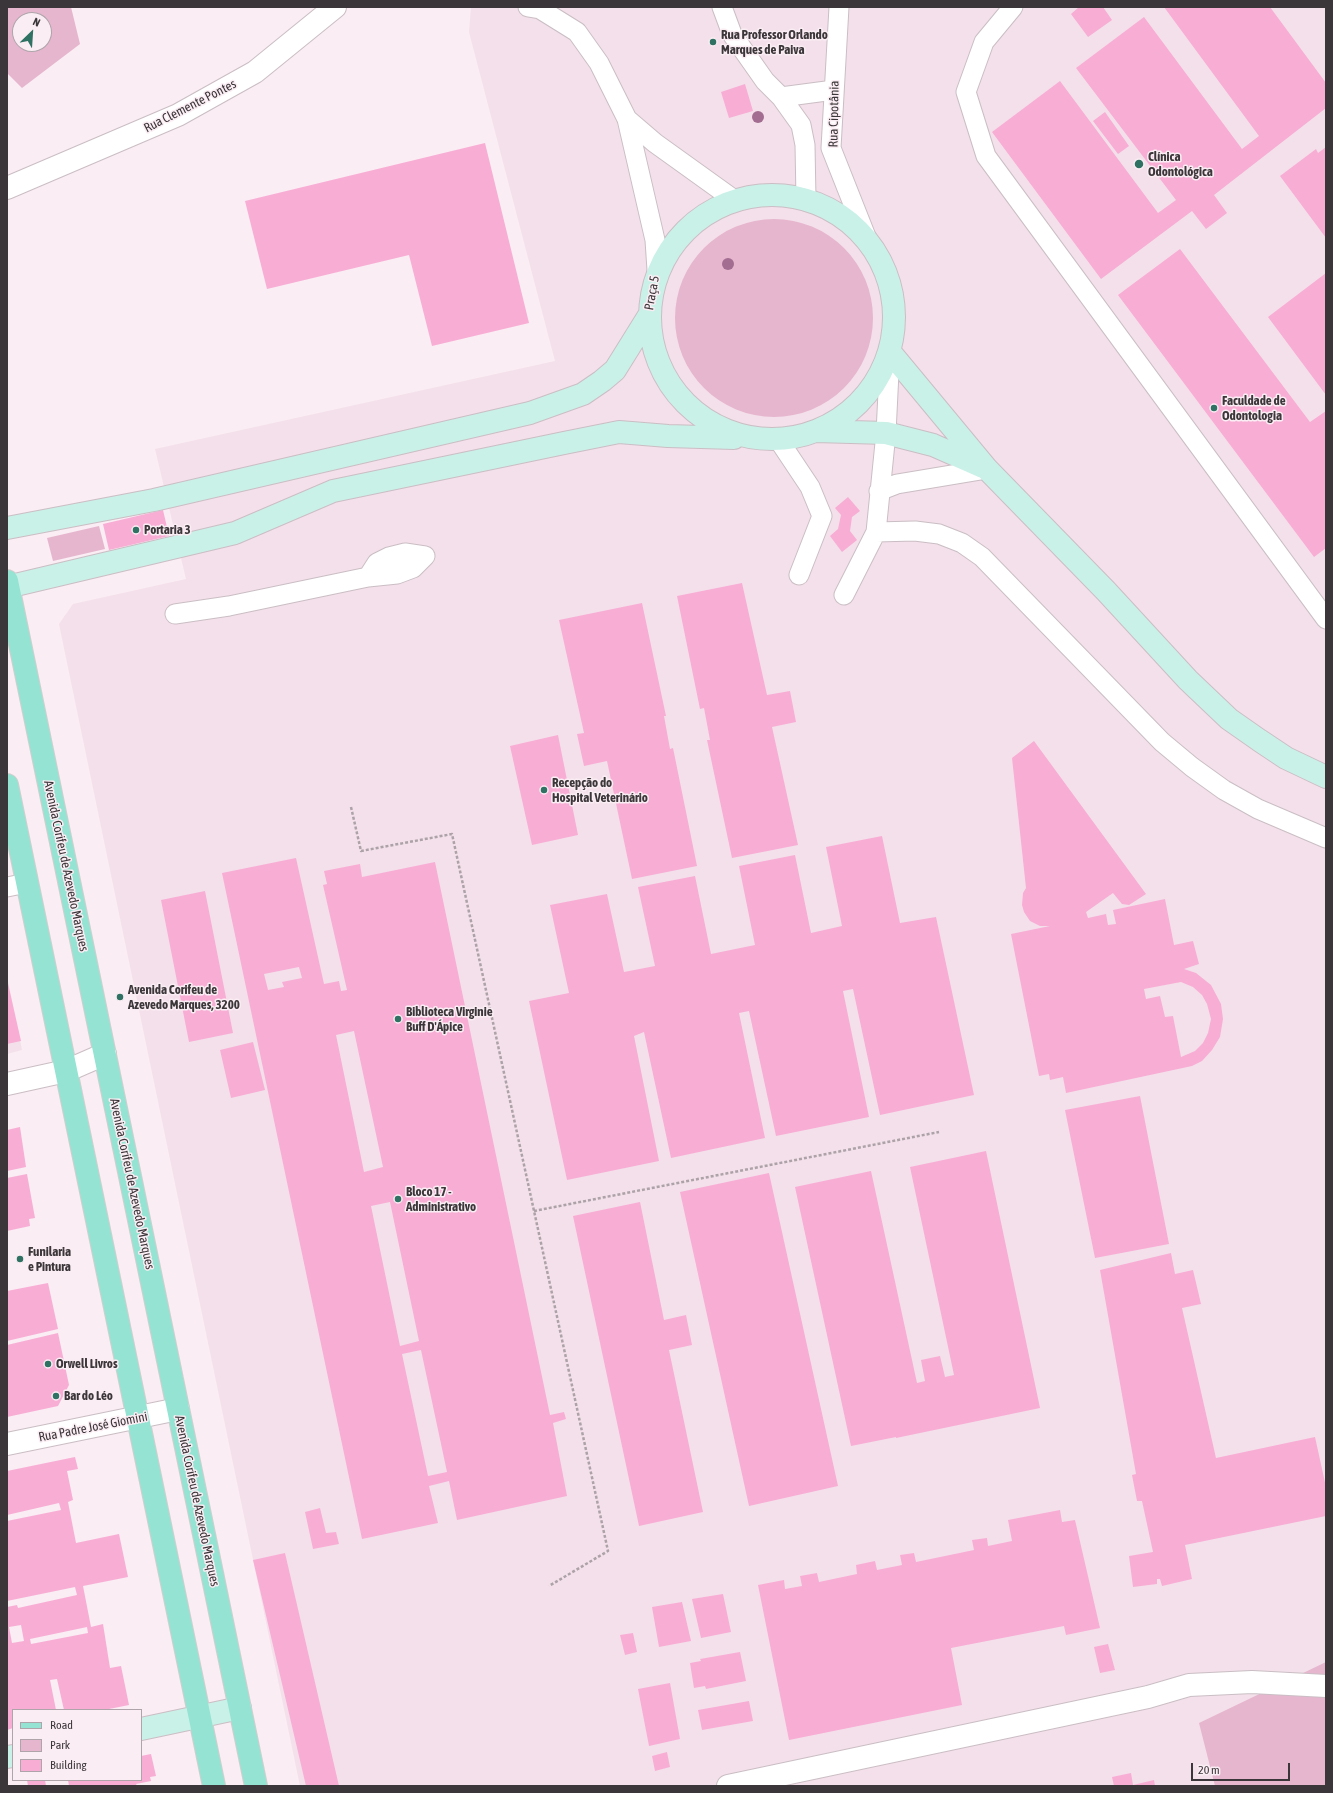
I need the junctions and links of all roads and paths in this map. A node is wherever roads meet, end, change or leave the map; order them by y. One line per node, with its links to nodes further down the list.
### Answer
1 (335, 7): 9 (street, Rua Clemente Pontes)
2 (528, 7): 8 (lane)
3 (722, 7): 7 (lane)
4 (839, 7): 6 (lane, Rua Cipotânia)
5 (1013, 7): 29 (lane)
6 (834, 90): 7 (lane); 12 (lane, Rua Cipotânia)
7 (781, 97): 10 (lane)
8 (627, 119): 11 (lane); 13 (lane)
9 (7, 188)
10 (806, 199): 11 (street, Praça 5); 12 (street, Praça 5)
11 (732, 200): 13 (street, Praça 5)
12 (867, 239): 15 (street, Praça 5)
13 (657, 270): 14 (street, Praça 5)
14 (648, 317): 18 (street, Praça 5); 22 (street)
15 (890, 352): 16 (street, Praça 5); 17 (lane); 20 (street)
16 (816, 431): 17 (street); 19 (street, Praça 5)
17 (886, 433): 20 (street); 21 (lane)
18 (755, 439): 19 (street, Praça 5); 26 (street)
19 (778, 440): 24 (lane)
20 (987, 470): 21 (lane); 30 (street)
21 (879, 492): 23 (lane)
22 (7, 528)
23 (876, 532): 27 (lane); 33 (lane)
24 (799, 574)
25 (368, 577): 28 (lane)
26 (7, 585): 35 (main road, Avenida Corifeu de Azevedo Marques)
27 (844, 595)
28 (175, 614)
29 (1326, 619)
30 (1326, 777)
31 (7, 785): 34 (main road)
32 (351, 807): 39 (path)
33 (1326, 838)
34 (17, 885): 36 (main road)
35 (105, 1054): 36 (street); 40 (main road, Avenida Corifeu de Azevedo Marques)
36 (66, 1071): 37 (street); 41 (main road)
37 (7, 1084)
38 (939, 1132): 39 (path)
39 (534, 1212): 43 (path)
40 (178, 1409): 41 (street, Rua Padre José Giomini); 45 (main road, Avenida Corifeu de Azevedo Marques)
41 (138, 1418): 42 (street, Rua Padre José Giomini); 46 (main road)
42 (7, 1444)
43 (549, 1586)
44 (1326, 1686): 50 (street)
45 (240, 1708): 46 (street); 49 (main road, Avenida Corifeu de Azevedo Marques)
46 (199, 1717): 47 (street); 48 (main road)
47 (142, 1729)
48 (214, 1786)
49 (256, 1786)
50 (728, 1786)

